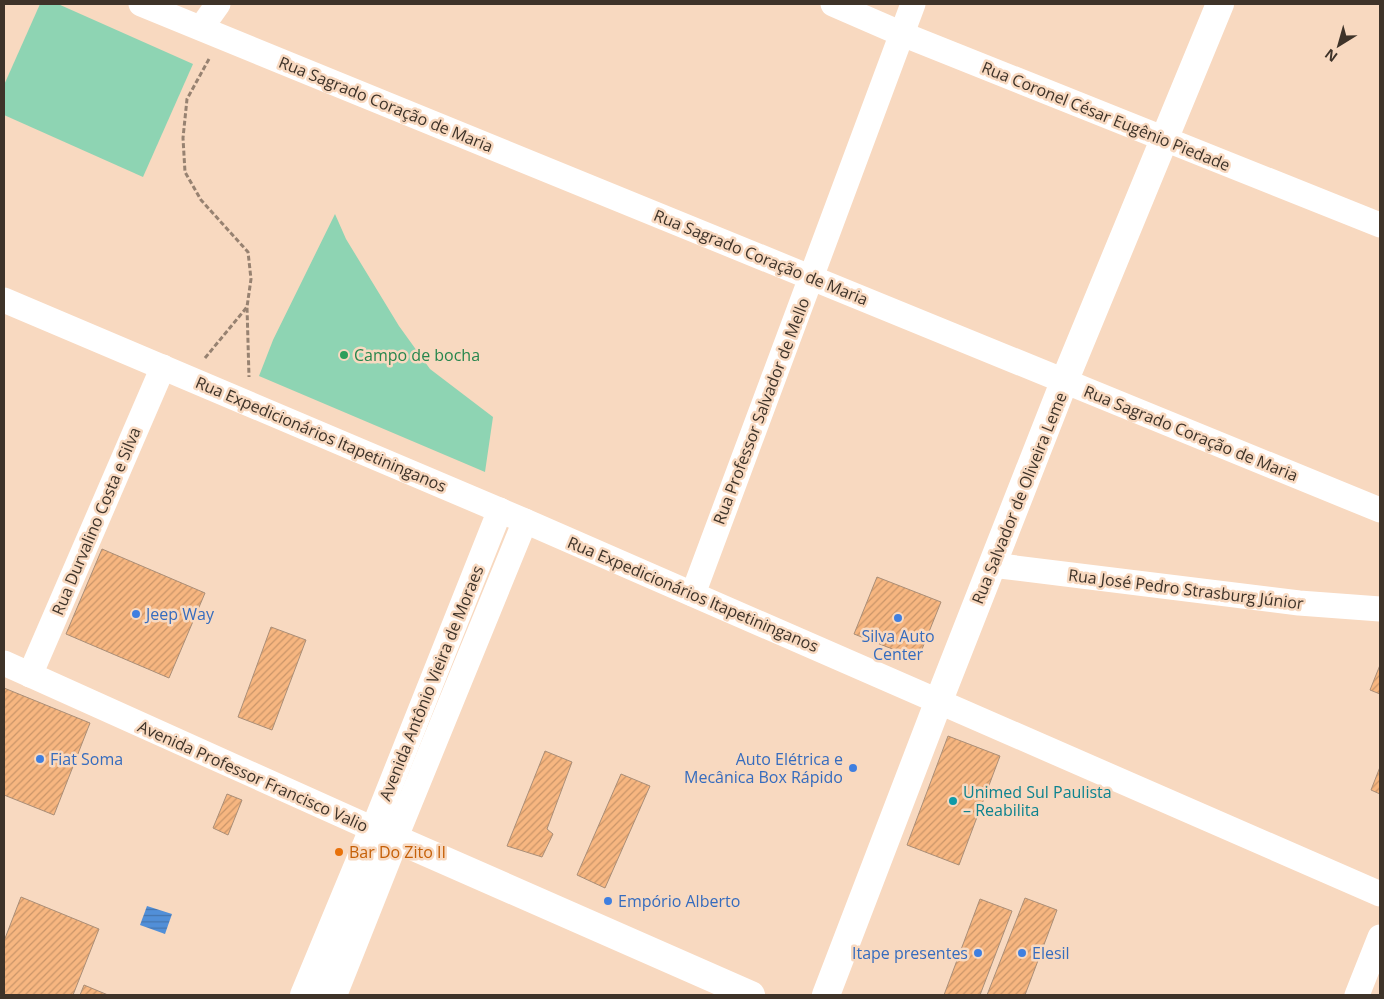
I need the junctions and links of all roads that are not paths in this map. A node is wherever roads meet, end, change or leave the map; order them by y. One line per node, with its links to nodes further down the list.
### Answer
1 (141, 4): 6 (street, Rua Sagrado Coração de Maria)
2 (218, 4): 6 (street)
3 (833, 4): 7 (street, Rua Coronel César Eugênio Piedade)
4 (913, 4): 7 (street, Rua Professor Salvador de Mello)
5 (1220, 4): 8 (main road, Rua Salvador de Oliveira Leme)
6 (211, 32): 10 (street, Rua Sagrado Coração de Maria)
7 (902, 34): 8 (street, Rua Coronel César Eugênio Piedade); 10 (street, Rua Professor Salvador de Mello)
8 (1163, 138): 9 (street, Rua Coronel César Eugênio Piedade); 13 (main road, Rua Salvador de Oliveira Leme)
9 (1380, 225)
10 (812, 278): 13 (street, Rua Sagrado Coração de Maria); 18 (street, Rua Professor Salvador de Mello)
11 (4, 300): 12 (street, Rua Expedicionários Itapetininganos)
12 (163, 368): 14 (street, Rua Expedicionários Itapetininganos); 21 (street, Rua Durvalino Costa e Silva)
13 (1064, 382): 15 (street, Rua Sagrado Coração de Maria); 17 (main road, Rua Salvador de Oliveira Leme)
14 (500, 510): 16 (street, Rua Expedicionários Itapetininganos); 23 (street, Avenida Antônio Vieira de Moraes)
15 (1380, 510)
16 (525, 521): 18 (street, Rua Expedicionários Itapetininganos); 23 (street, Avenida Antônio Vieira de Moraes)
17 (992, 565): 19 (street, Rua José Pedro Strasburg Júnior); 22 (main road, Rua Salvador de Oliveira Leme)
18 (692, 594): 22 (street, Rua Expedicionários Itapetininganos)
19 (1380, 609)
20 (4, 663): 21 (street, Avenida Professor Francisco Valio)
21 (30, 675): 23 (street, Avenida Professor Francisco Valio)
22 (938, 700): 24 (street, Rua Expedicionários Itapetininganos); 29 (main road, Rua Salvador de Oliveira Leme)
23 (384, 834): 26 (main road, Avenida Antônio Vieira de Moraes); 27 (main road, Avenida Antônio Vieira de Moraes); 28 (main road, Avenida Professor Francisco Valio)
24 (1380, 894)
25 (1380, 937): 30 (street)
26 (304, 995)
27 (333, 995)
28 (751, 995)
29 (826, 995)
30 (1357, 995)

